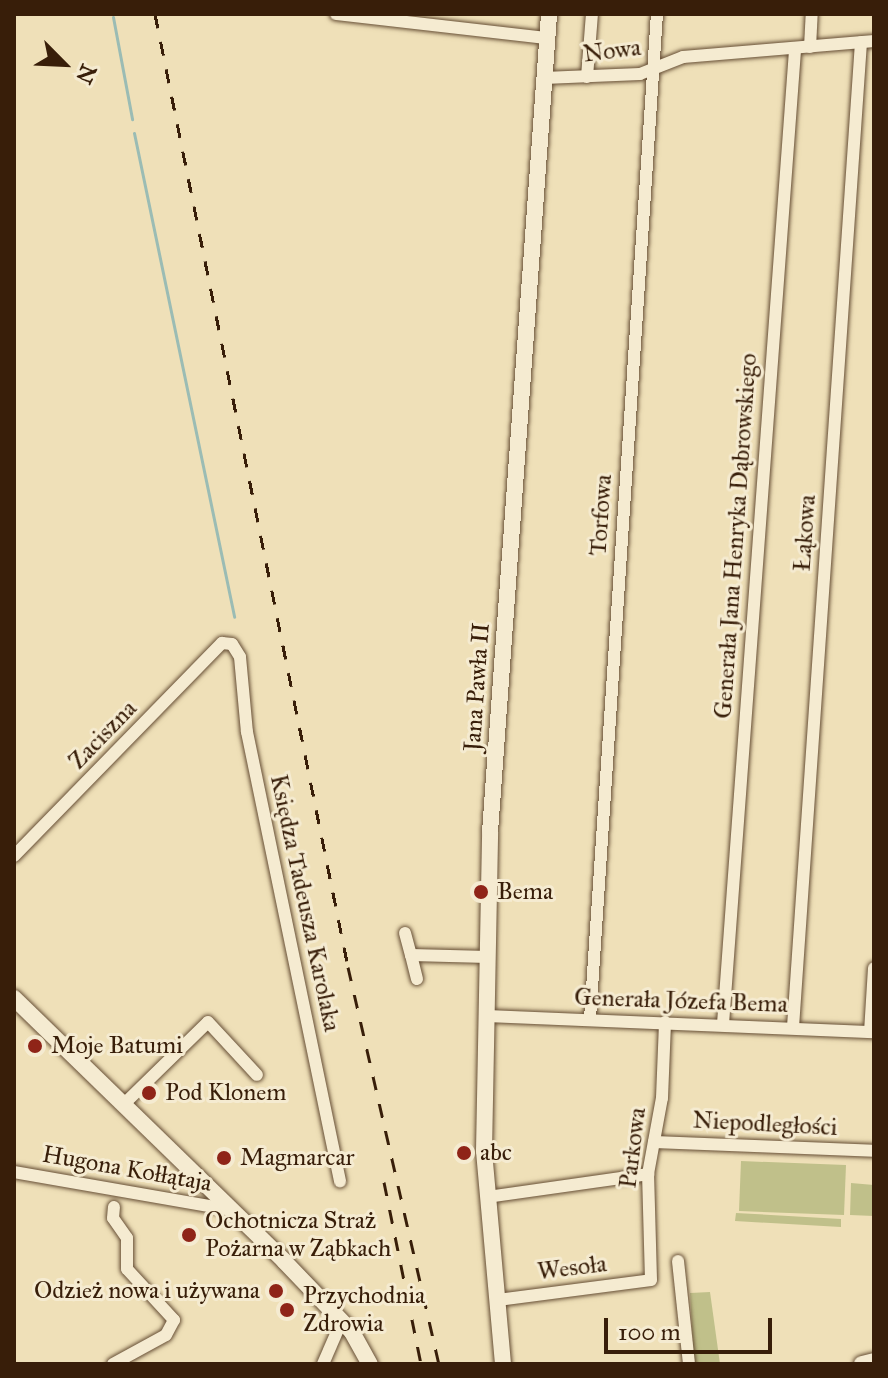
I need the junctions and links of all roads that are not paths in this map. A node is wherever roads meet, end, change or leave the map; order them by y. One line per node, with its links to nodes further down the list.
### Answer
1 (336, 14): 6 (street)
2 (549, 14): 6 (street, Jana Pawła II)
3 (592, 14): 11 (street)
4 (657, 14): 10 (street, Torfowa)
5 (812, 14): 8 (street)
6 (547, 38): 12 (street, Jana Pawła II)
7 (867, 42): 8 (street, Nowa); 25 (street, Łąkowa)
8 (810, 47): 9 (street, Nowa)
9 (795, 51): 10 (street, Nowa); 24 (street, Generała Jana Henryka Dąbrowskiego)
10 (653, 68): 11 (street, Nowa); 22 (street, Torfowa)
11 (587, 77): 12 (street, Nowa)
12 (544, 78): 17 (street, Jana Pawła II)
13 (222, 643): 14 (street, Zaciszna); 33 (street, Księdza Tadeusza Karolaka)
14 (14, 856)
15 (405, 933): 16 (street)
16 (411, 955): 17 (street); 19 (street)
17 (488, 957): 21 (street, Jana Pawła II)
18 (874, 968): 26 (street)
19 (417, 979)
20 (14, 998): 28 (street)
21 (487, 1016): 22 (street, Generała Józefa Bema); 34 (street, Jana Pawła II)
22 (590, 1019): 23 (street, Generała Józefa Bema)
23 (665, 1022): 24 (street, Generała Józefa Bema); 29 (street, Parkowa)
24 (723, 1024): 25 (street, Generała Józefa Bema)
25 (793, 1027): 26 (street, Generała Józefa Bema)
26 (872, 1032)
27 (257, 1075): 28 (street)
28 (124, 1104): 36 (street)
29 (654, 1142): 30 (street, Niepodległości); 32 (street, Parkowa)
30 (874, 1151)
31 (14, 1172): 36 (street, Hugona Kołłątaja)
32 (648, 1174): 34 (street); 38 (street, Parkowa)
33 (340, 1181)
34 (487, 1197): 39 (street, Jana Pawła II)
35 (114, 1207): 42 (street)
36 (232, 1210): 40 (street)
37 (678, 1261): 46 (street)
38 (651, 1280): 39 (street, Wesoła)
39 (498, 1300): 45 (street, Jana Pawła II)
40 (342, 1320): 43 (street); 44 (street)
41 (874, 1361): 47 (street)
42 (113, 1364)
43 (323, 1364)
44 (370, 1364)
45 (503, 1364)
46 (689, 1364)
47 (862, 1364)

